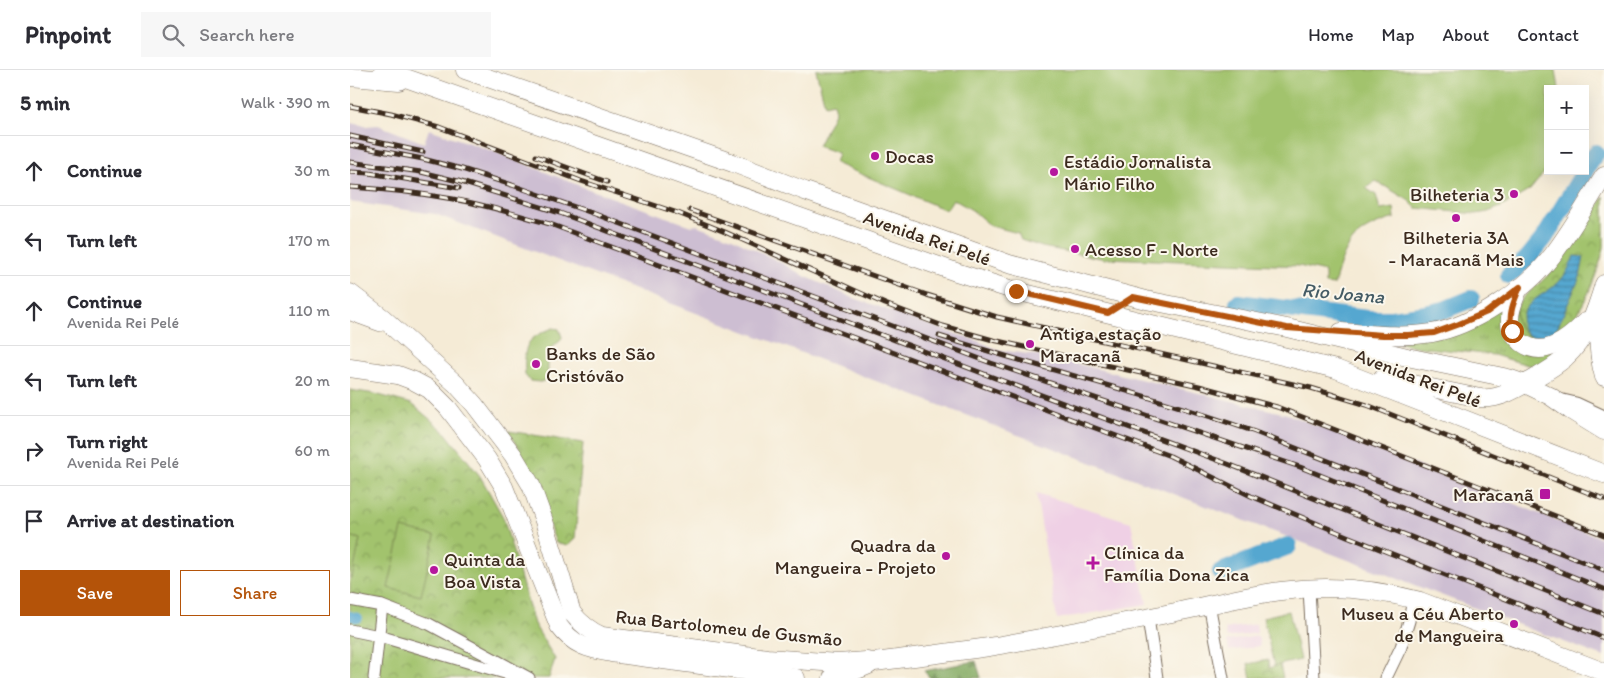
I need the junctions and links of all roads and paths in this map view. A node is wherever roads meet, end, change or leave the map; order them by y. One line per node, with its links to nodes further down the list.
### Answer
1 (383, 70): 5 (main road, Avenida Rei Pelé)
2 (465, 70): 6 (main road, Avenida Rei Pelé)
3 (488, 70): 6 (main road)
4 (350, 77): 5 (main road)
5 (416, 82): 13 (main road, Avenida Rei Pelé)
6 (510, 85): 11 (main road, Avenida Rei Pelé)
7 (1604, 176): 8 (main road)
8 (1520, 287): 9 (main road); 16 (main road)
9 (1602, 291): 19 (main road); 20 (main road)
10 (350, 293): 15 (main road, Rua Bartolomeu de Gusmão)
11 (1133, 297): 13 (main road); 16 (main road, Avenida Rei Pelé)
12 (350, 311): 15 (main road)
13 (1108, 313): 18 (main road, Avenida Rei Pelé)
14 (350, 321): 15 (main road)
15 (394, 328): 24 (main road, Rua Bartolomeu de Gusmão)
16 (1287, 328): 20 (main road, Avenida Rei Pelé)
17 (352, 367): 25 (main road, Rua Bartolomeu de Gusmão)
18 (1336, 369): 20 (main road); 26 (main road, Avenida Rei Pelé)
19 (1604, 377)
20 (1525, 384): 21 (main road, Avenida Rei Pelé)
21 (1550, 396): 22 (street, Avenida Rei Pelé); 23 (main road, Avenida Rei Pelé)
22 (1604, 416)
23 (1604, 431)
24 (513, 455): 25 (main road); 35 (main road, Rua Bartolomeu de Gusmão)
25 (493, 467): 36 (main road, Rua Bartolomeu de Gusmão)
26 (1604, 474)
27 (1309, 589): 28 (main road, Rua Bartolomeu de Gusmão); 30 (main road, Rua Bartolomeu de Gusmão); 46 (street)
28 (1413, 599): 38 (main road, Rua Bartolomeu de Gusmão); 47 (street)
29 (350, 600): 31 (street)
30 (1209, 604): 32 (main road, Rua Bartolomeu de Gusmão); 45 (street)
31 (382, 606): 34 (street); 41 (street)
32 (1148, 618): 37 (main road, Rua Bartolomeu de Gusmão); 44 (street)
33 (350, 630): 34 (street)
34 (379, 636): 39 (street); 40 (street)
35 (696, 650): 36 (main road); 37 (main road, Rua Bartolomeu de Gusmão)
36 (678, 662): 42 (main road, Rua Bartolomeu de Gusmão)
37 (874, 662): 43 (main road, Rua Bartolomeu de Gusmão)
38 (1604, 672)
39 (374, 678)
40 (522, 678)
41 (529, 678)
42 (796, 678)
43 (832, 678)
44 (1157, 678)
45 (1223, 678)
46 (1314, 678)
47 (1386, 678)

